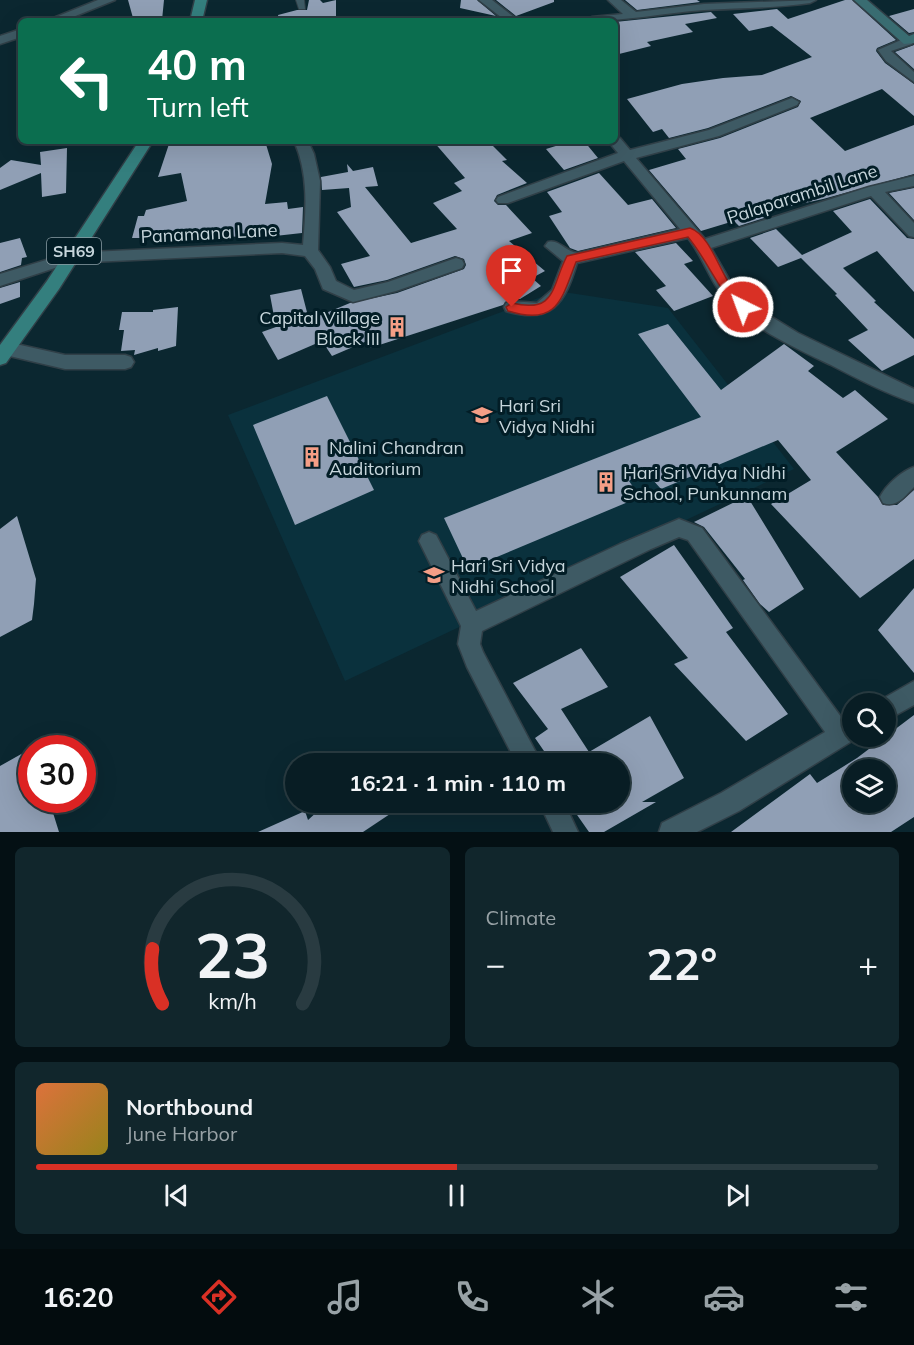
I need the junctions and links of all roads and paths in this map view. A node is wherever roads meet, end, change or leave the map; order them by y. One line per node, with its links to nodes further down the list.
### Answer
1 (109, 0): 9 (street)
2 (201, 0): 10 (main road)
3 (485, 0): 11 (street)
4 (614, 0): 8 (street)
5 (810, 0): 7 (street)
6 (860, 0): 14 (street)
7 (701, 3): 8 (street)
8 (632, 15): 12 (street)
9 (60, 18)
10 (197, 18)
11 (509, 18)
12 (612, 18)
13 (18, 34): 15 (street)
14 (911, 39): 16 (street)
15 (0, 40)
16 (914, 78)
17 (792, 102): 21 (street)
18 (144, 144): 30 (main road, SH69)
19 (302, 144): 29 (street)
20 (617, 144): 21 (street)
21 (626, 156): 24 (street); 25 (street)
22 (914, 180): 23 (street, Palaparambil Lane)
23 (874, 190): 26 (street); 27 (street, Palaparambil Lane)
24 (503, 200)
25 (690, 232): 27 (street); 31 (street)
26 (914, 232)
27 (702, 245): 37 (street)
28 (553, 246): 31 (street)
29 (310, 251): 30 (street, Panamana Lane); 32 (street)
30 (69, 258): 33 (street, Panamana Lane); 35 (main road, SH69)
31 (571, 258): 34 (street)
32 (456, 264)
33 (0, 280)
34 (512, 307)
35 (3, 354): 36 (street)
36 (125, 362)
37 (914, 396)
38 (914, 475): 39 (street)
39 (890, 497)
40 (429, 541): 41 (street)
41 (472, 625): 44 (street); 46 (street)
42 (914, 692): 43 (street)
43 (896, 703)
44 (842, 726)
45 (842, 736): 49 (street)
46 (524, 753)
47 (556, 813): 48 (street)
48 (566, 832)
49 (671, 832)

